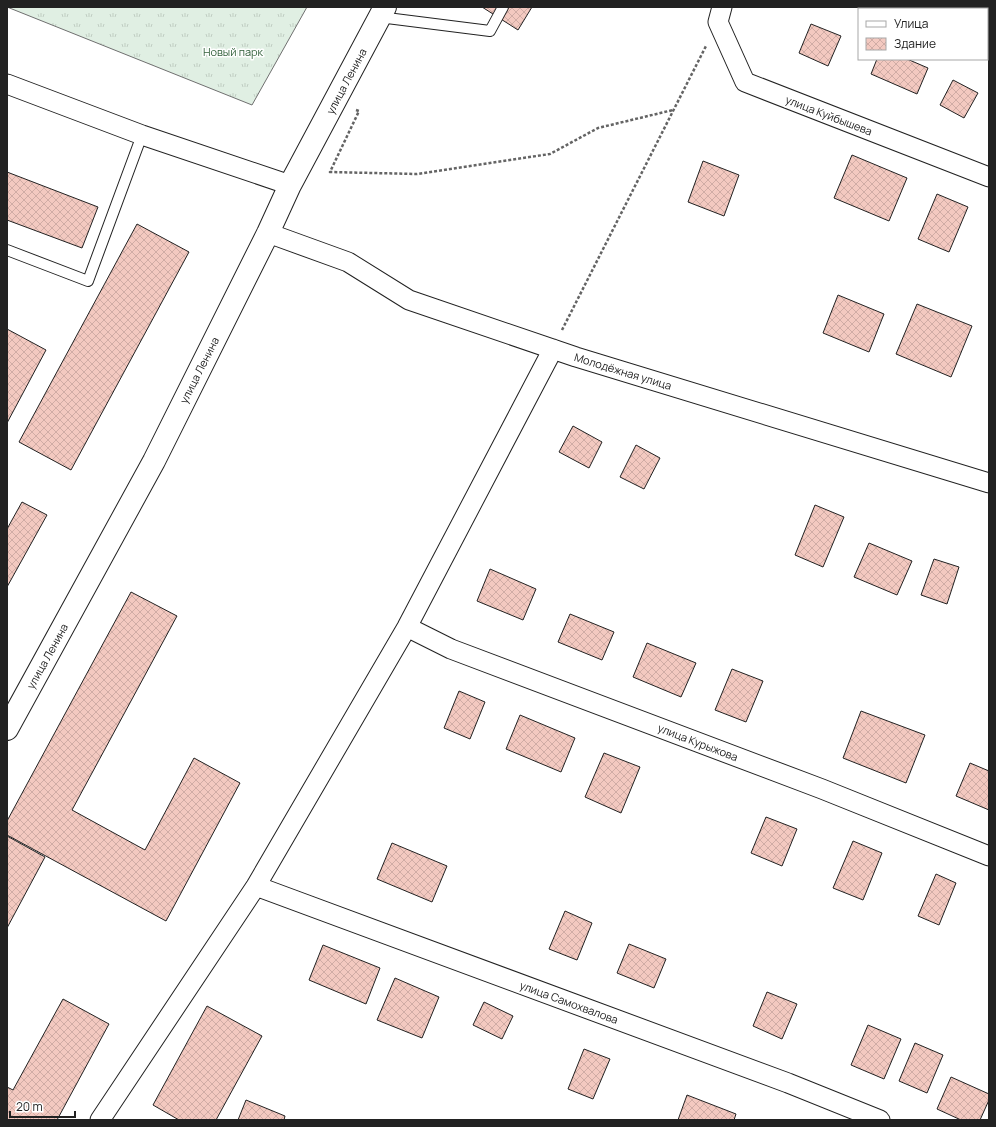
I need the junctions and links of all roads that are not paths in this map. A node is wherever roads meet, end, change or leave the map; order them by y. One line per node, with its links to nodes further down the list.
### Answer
1 (503, 7): 2 (lane)
2 (382, 12): 7 (street, улица Ленина)
3 (720, 14): 6 (street, улица Куйбышева)
4 (7, 84): 5 (street)
5 (142, 135): 7 (street); 9 (lane)
6 (989, 177)
7 (290, 185): 8 (street, улица Ленина)
8 (268, 233): 10 (street, Молодёжная улица); 13 (street, улица Ленина)
9 (8, 253)
10 (553, 349): 11 (street, Молодёжная улица); 12 (street)
11 (989, 483)
12 (408, 627): 14 (street, улица Курыжова); 15 (street)
13 (7, 729)
14 (989, 856)
15 (256, 886): 16 (street); 17 (street, улица Самохвалова)
16 (100, 1120)
17 (880, 1120)

